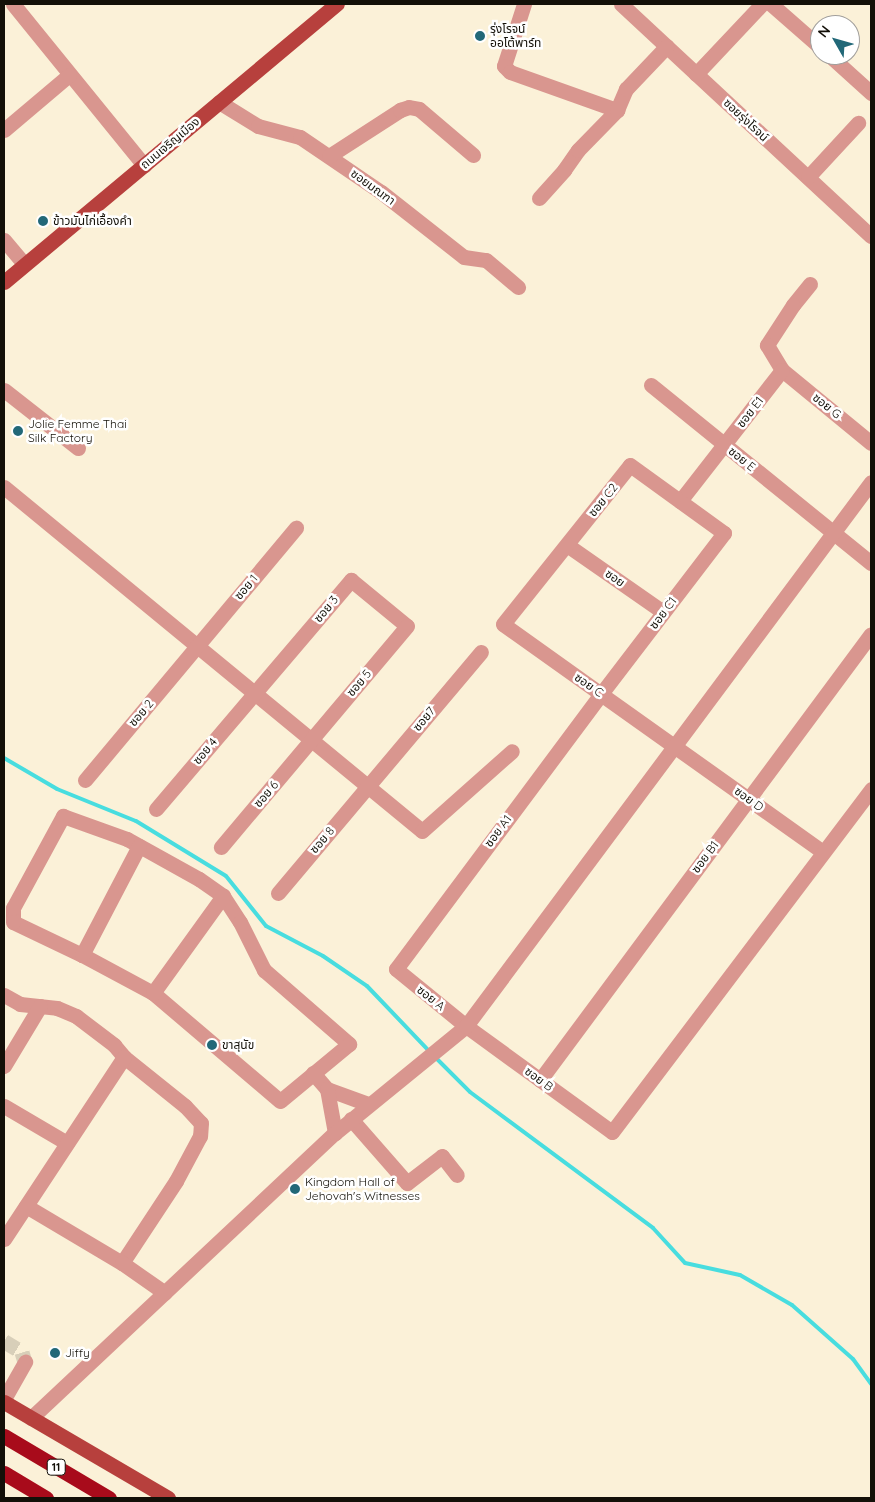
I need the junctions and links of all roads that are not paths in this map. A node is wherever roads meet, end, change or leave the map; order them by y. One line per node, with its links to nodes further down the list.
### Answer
1 (13, 4): 11 (street)
2 (337, 4): 13 (main road, ถนนเจริญเมือง)
3 (524, 4): 14 (street)
4 (621, 4): 8 (street, ซอยรุ่งโรจน์)
5 (762, 4): 10 (street)
6 (772, 4): 7 (street)
7 (810, 38)
8 (668, 46): 10 (street, ซอยรุ่งโรจน์); 14 (street)
9 (840, 65): 12 (street)
10 (696, 74): 20 (street, ซอยรุ่งโรจน์)
11 (69, 75): 16 (street); 19 (street)
12 (871, 93)
13 (218, 102): 18 (street, ซอยมณฑา); 19 (main road, ถนนเจริญเมือง)
14 (617, 110): 21 (street)
15 (858, 123): 20 (street)
16 (4, 130)
17 (473, 155): 18 (street)
18 (329, 156): 27 (street, ซอยมณฑา)
19 (144, 165): 24 (main road, ถนนเจริญเมือง)
20 (808, 177): 22 (street, ซอยรุ่งโรจน์)
21 (539, 198)
22 (871, 236)
23 (4, 240): 24 (street)
24 (24, 264): 25 (main road, ถนนเจริญเมือง)
25 (4, 282)
26 (810, 284): 28 (street, ซอย G)
27 (518, 287)
28 (782, 370): 31 (street, ซอย G); 32 (street, ซอย E1)
29 (651, 385): 32 (street, ซอย E)
30 (4, 390): 33 (street)
31 (871, 443)
32 (724, 444): 36 (street, ซอย E1); 39 (street, ซอย E)
33 (78, 448)
34 (871, 482): 39 (street)
35 (4, 487): 46 (street)
36 (680, 501): 38 (street, ซอย C2); 40 (street, ซอย C2)
37 (296, 528): 46 (street, ซอย 1)
38 (724, 532): 42 (street, ซอย C1)
39 (833, 532): 41 (street, ซอย E); 51 (street)
40 (567, 545): 42 (street, ซอย); 43 (street, ซอย C2)
41 (871, 563)
42 (663, 612): 49 (street, ซอย C1)
43 (503, 624): 49 (street, ซอย C)
44 (407, 626): 48 (street, ซอย 3); 50 (street, ซอย 5)
45 (871, 634): 56 (street, ซอย B1)
46 (197, 647): 48 (street); 53 (street, ซอย 2)
47 (482, 652): 54 (street, ซอย7)
48 (254, 694): 50 (street); 57 (street, ซอย 4)
49 (601, 694): 51 (street, ซอย C); 65 (street, ซอย A1)
50 (311, 740): 54 (street); 59 (street, ซอย 6)
51 (674, 746): 56 (street, ซอย D); 69 (street)
52 (512, 751): 54 (street)
53 (85, 780)
54 (367, 787): 61 (street, ซอย 8)
55 (871, 789): 60 (street)
56 (748, 799): 60 (street, ซอย D); 73 (street, ซอย B1)
57 (156, 809)
58 (139, 846): 62 (street); 63 (street); 64 (street)
59 (221, 847)
60 (823, 852): 73 (street, ซอย B)
61 (278, 892)
62 (223, 896): 66 (street); 72 (street)
63 (9, 924): 64 (street)
64 (82, 955): 66 (street)
65 (396, 969): 69 (street, ซอย A)
66 (153, 993): 72 (street)
67 (4, 995): 68 (street)
68 (40, 1006): 70 (street); 71 (street)
69 (466, 1026): 73 (street, ซอย B); 75 (street)
70 (124, 1057): 79 (street); 83 (street)
71 (4, 1066)
72 (313, 1074): 74 (street)
73 (540, 1080)
74 (327, 1089): 75 (street); 78 (street)
75 (368, 1104): 77 (street)
76 (4, 1106): 79 (street)
77 (351, 1119): 78 (street); 80 (street)
78 (335, 1132): 84 (street)
79 (67, 1144): 81 (street)
80 (457, 1175)
81 (26, 1206): 82 (street); 83 (street)
82 (4, 1239)
83 (122, 1263): 84 (street)
84 (165, 1293): 87 (street)
85 (25, 1362): 86 (street)
86 (4, 1401): 87 (main road)
87 (30, 1418): 92 (main road)
88 (4, 1436): 91 (highway, 11)
89 (4, 1473): 90 (highway)
90 (46, 1498)
91 (109, 1498)
92 (168, 1498)

